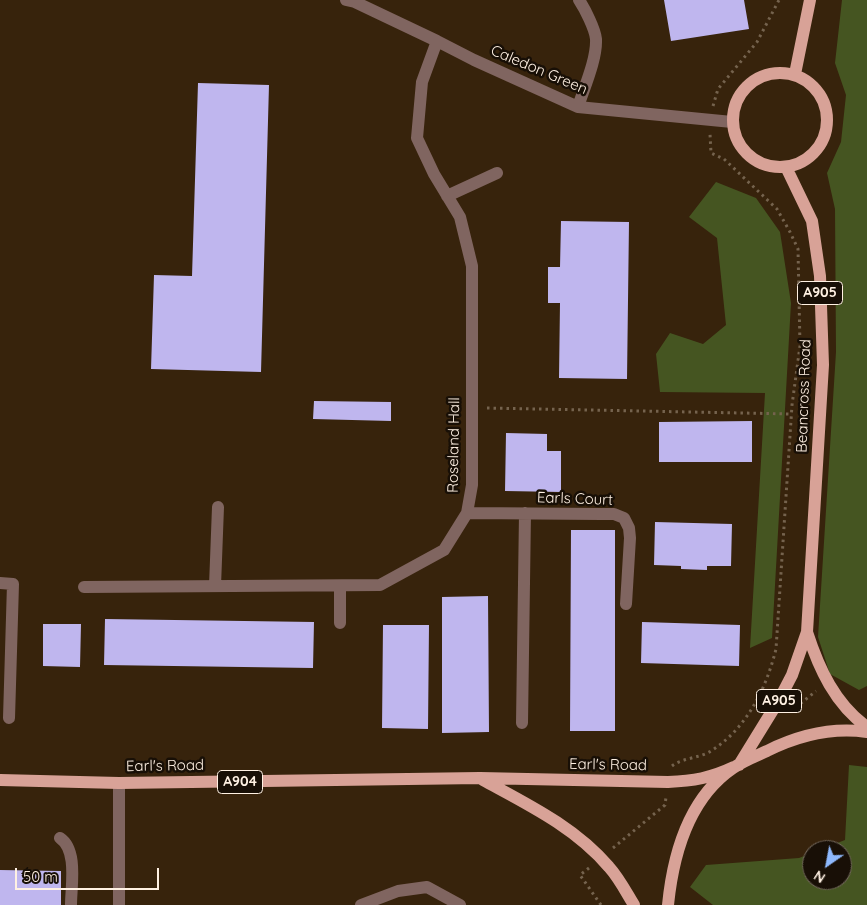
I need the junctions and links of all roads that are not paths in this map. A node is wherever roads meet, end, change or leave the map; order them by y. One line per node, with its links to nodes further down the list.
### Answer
1 (352, 0): 4 (street, Caledon Green)
2 (579, 0): 6 (street)
3 (810, 0): 5 (main road)
4 (438, 41): 6 (street, Caledon Green); 10 (street, Roseland Hall)
5 (795, 74): 7 (main road); 8 (main road)
6 (578, 107): 7 (street, Caledon Green)
7 (732, 122): 8 (main road)
8 (786, 167): 20 (main road, Beancross Road / A905)
9 (498, 173): 10 (street)
10 (447, 196): 12 (street, Roseland Hall)
11 (218, 507): 15 (street)
12 (467, 513): 13 (street, Earls Court); 16 (street, Roseland Hall)
13 (525, 514): 18 (street, Earls Court); 22 (street)
14 (0, 583): 21 (street)
15 (215, 586): 16 (street, Roseland Hall); 17 (street, Roseland Hall)
16 (340, 586): 19 (street)
17 (84, 587)
18 (626, 604)
19 (340, 623)
20 (807, 632): 23 (main road, Beancross Road / A905); 25 (main road, Beancross Road / A905)
21 (9, 718)
22 (522, 723)
23 (867, 727)
24 (867, 732): 25 (main road)
25 (736, 766): 26 (main road, Earl's Road); 35 (main road)
26 (480, 778): 28 (main road, Earl's Road / A904); 34 (main road)
27 (0, 780): 28 (main road, Earl's Road / A904)
28 (119, 783): 31 (street)
29 (60, 838): 30 (street)
30 (71, 905)
31 (119, 905)
32 (361, 905): 33 (street)
33 (460, 905)
34 (634, 905)
35 (668, 905)

